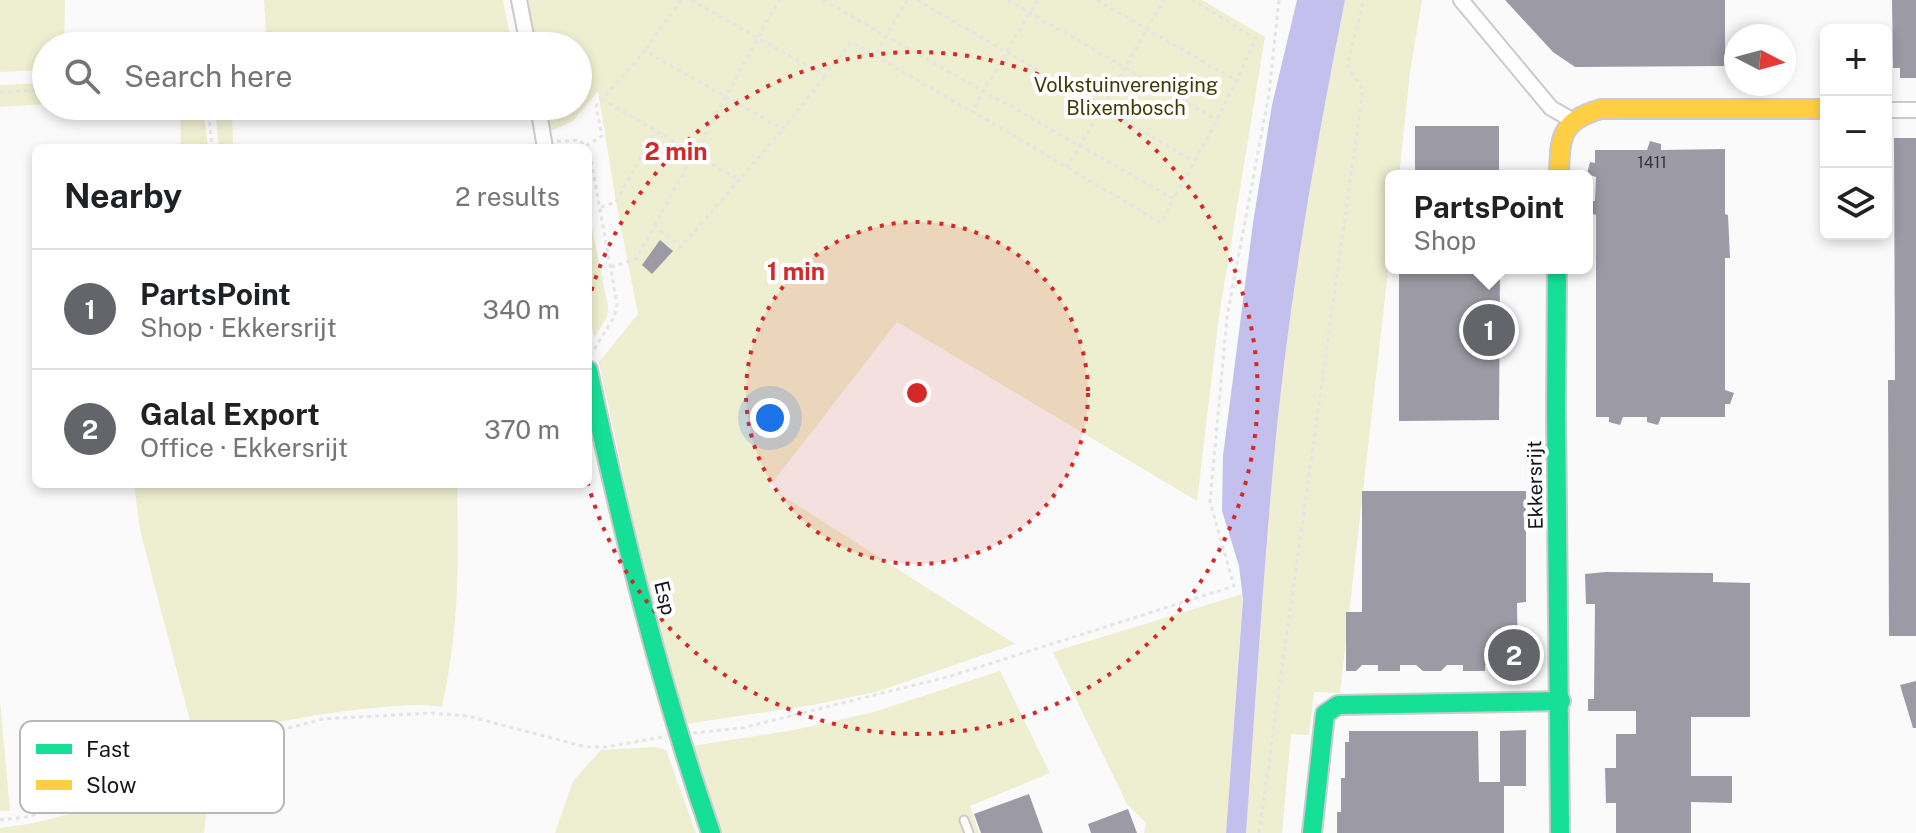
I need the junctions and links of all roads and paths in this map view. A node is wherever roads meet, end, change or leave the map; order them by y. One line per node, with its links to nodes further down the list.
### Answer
1 (519, 0): 18 (street)
2 (681, 0): 21 (path)
3 (691, 0): 20 (path)
4 (779, 0): 20 (path)
5 (823, 0): 19 (path)
6 (907, 0): 19 (path)
7 (917, 0): 22 (path)
8 (1008, 0): 16 (path)
9 (1037, 0): 16 (path)
10 (1097, 0): 17 (path)
11 (1164, 0): 17 (path)
12 (1193, 0): 26 (path)
13 (1364, 0): 69 (path)
14 (1461, 0): 40 (street)
15 (1278, 1): 63 (path)
16 (1030, 12): 22 (path); 24 (path)
17 (1147, 29): 24 (path); 26 (path)
18 (525, 32)
19 (886, 36): 23 (path); 28 (path)
20 (758, 38): 25 (path); 30 (path)
21 (645, 51): 30 (path); 31 (path)
22 (1007, 52): 28 (path); 32 (path)
23 (876, 55): 25 (path); 36 (path)
24 (1125, 67): 32 (path); 39 (path)
25 (825, 76): 41 (path)
26 (1235, 80): 39 (path)
27 (32, 91): 29 (path)
28 (984, 91): 36 (path); 47 (path)
29 (0, 92)
30 (725, 96): 41 (path); 48 (path)
31 (602, 99): 42 (path); 46 (path)
32 (1102, 108): 47 (path); 49 (path)
33 (1820, 109): 40 (street)
34 (1892, 110): 35 (street)
35 (1916, 110)
36 (972, 111): 51 (path)
37 (209, 120): 43 (path)
38 (541, 120): 44 (street)
39 (1217, 120): 49 (path)
40 (1572, 120): 52 (street)
41 (783, 129): 53 (path)
42 (655, 131): 48 (path); 55 (path)
43 (212, 144)
44 (545, 144): 45 (path)
45 (584, 144)
46 (589, 144)
47 (1080, 146): 51 (path); 54 (path)
48 (693, 154): 53 (path); 56 (path)
49 (1195, 162): 54 (path)
50 (592, 164): 55 (path)
51 (1067, 168): 54 (path)
52 (1559, 170)
53 (739, 180): 56 (path)
54 (1174, 199)
55 (601, 207): 57 (path)
56 (654, 225): 57 (path)
57 (611, 267): 59 (path)
58 (1557, 274): 61 (street, Ekkersrijt)
59 (592, 353)
60 (592, 389): 63 (street, Esp)
61 (1561, 701): 70 (street); 71 (street, Ekkersrijt)
62 (284, 729): 63 (path)
63 (677, 734): 67 (street, Esp)
64 (40, 813): 65 (path)
65 (0, 820)
66 (964, 820): 68 (lane)
67 (711, 833)
68 (969, 833)
69 (1259, 833)
70 (1312, 833)
71 (1560, 833)

